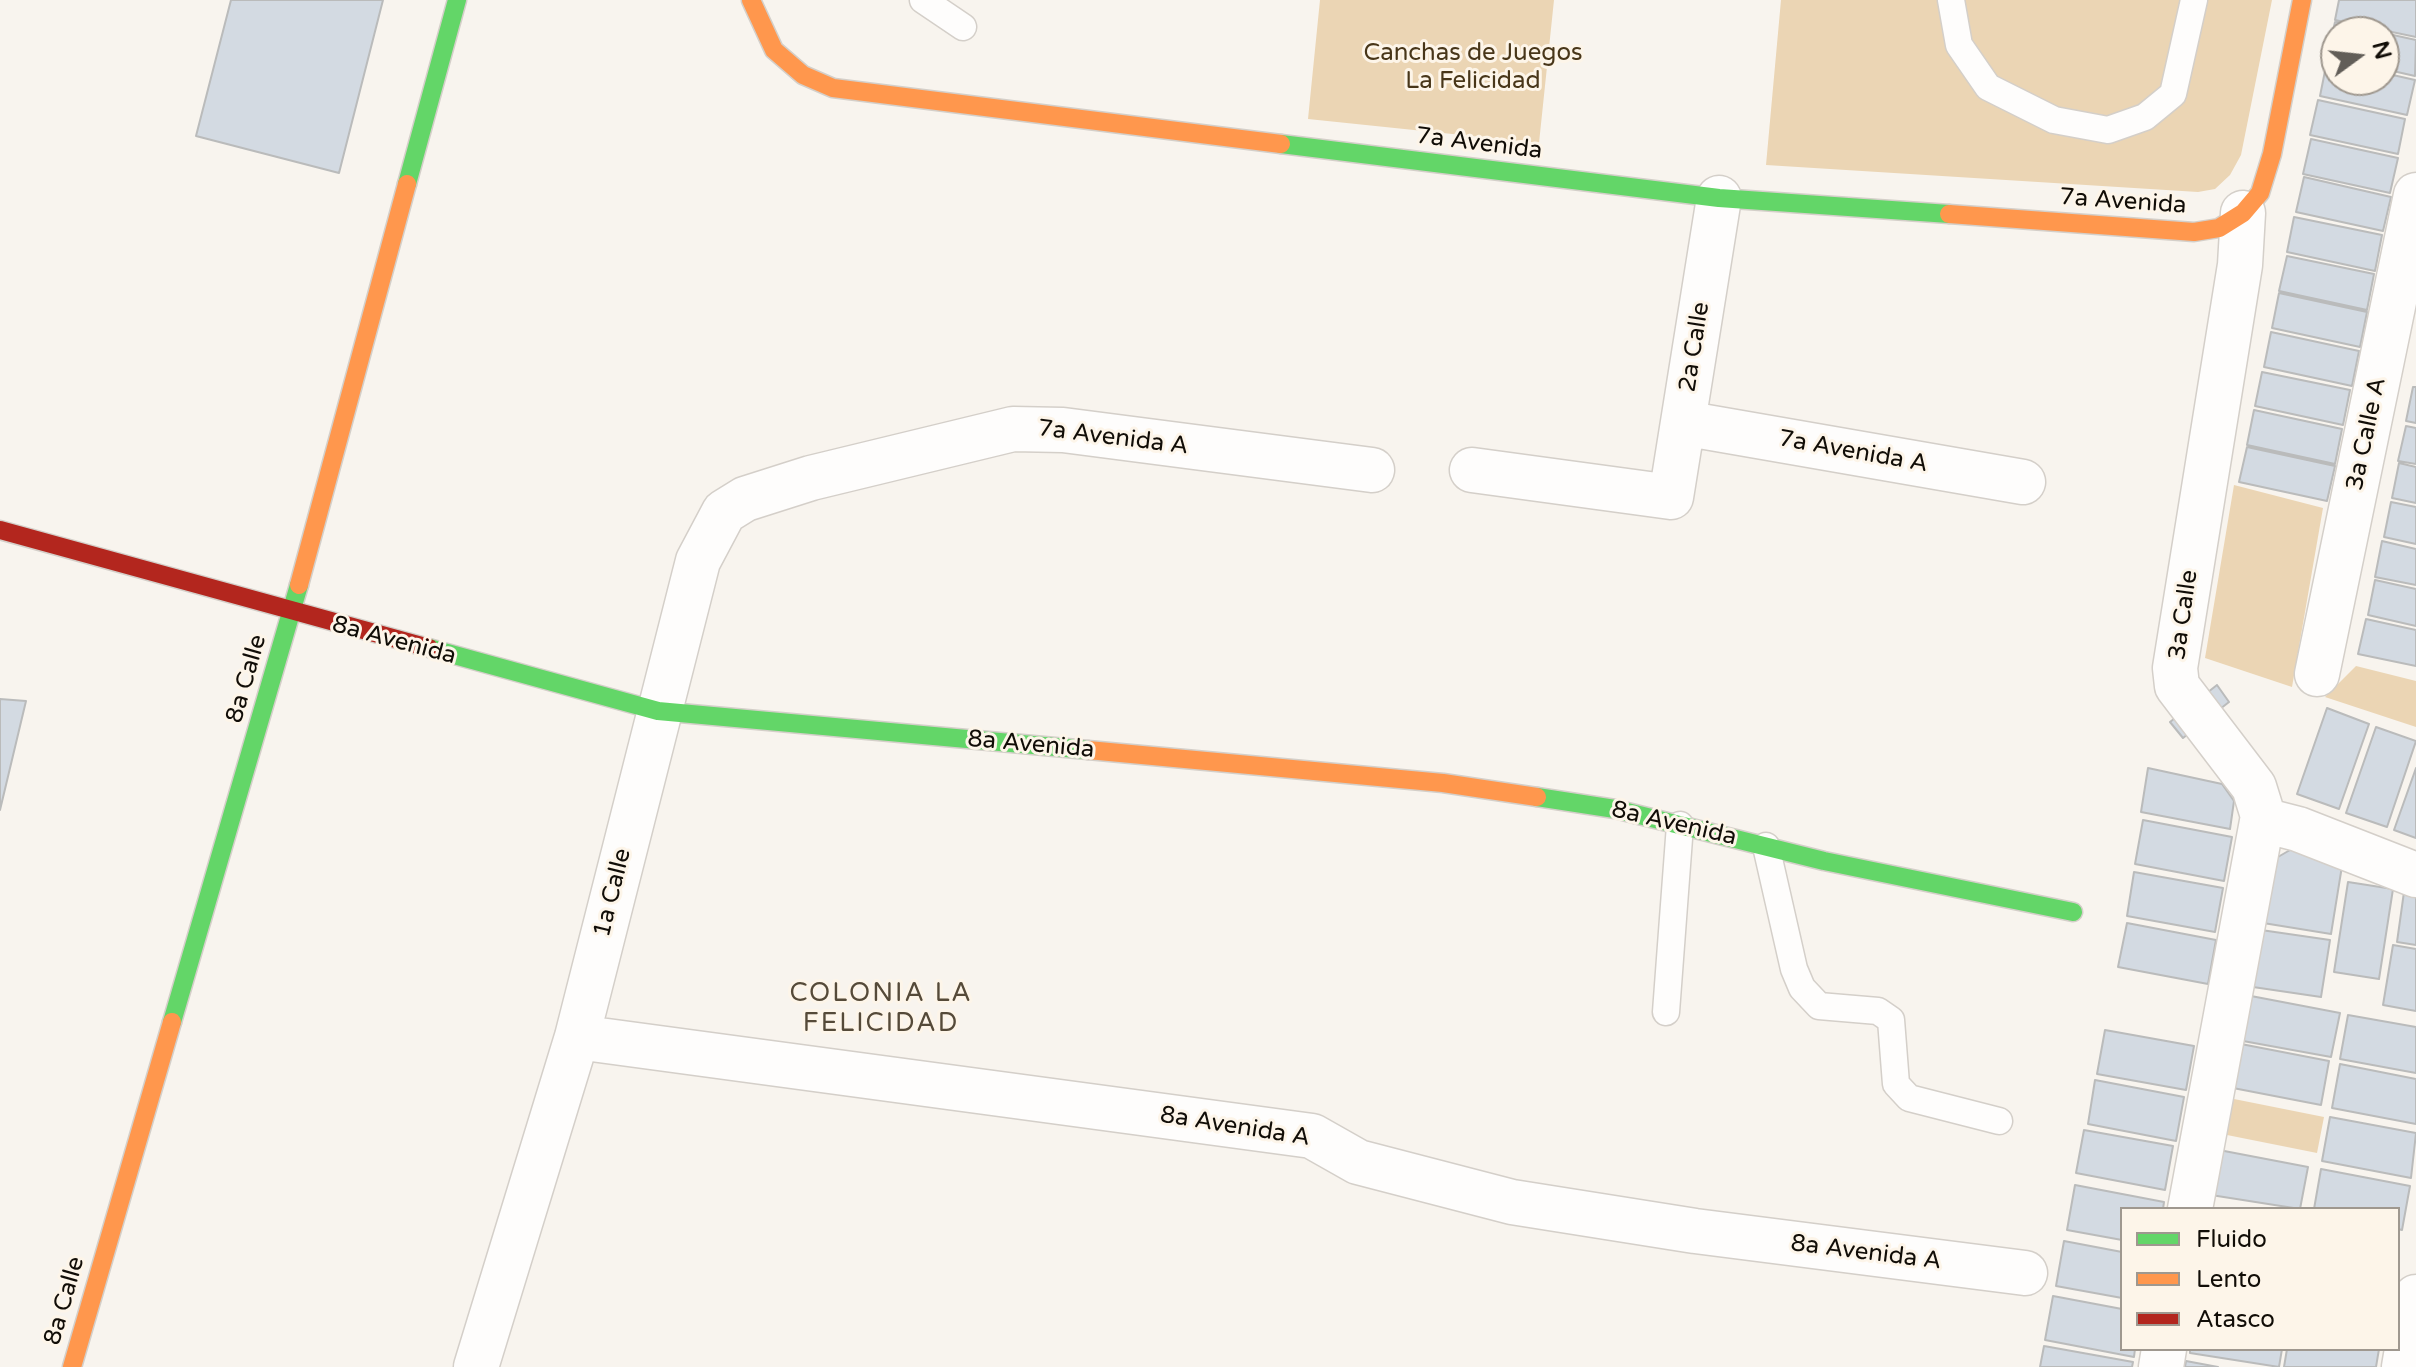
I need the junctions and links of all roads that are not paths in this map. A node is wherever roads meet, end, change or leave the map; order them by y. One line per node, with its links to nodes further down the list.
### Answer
1 (457, 0): 17 (main road, 8a Calle)
2 (751, 0): 9 (main road, 7a Avenida)
3 (923, 0): 7 (lane)
4 (1951, 0): 5 (lane)
5 (2194, 0)
6 (2302, 0): 10 (main road, 3a Calle)
7 (963, 27)
8 (2416, 195): 18 (street, 3a Calle A)
9 (1719, 198): 10 (main road, 7a Avenida); 11 (street, 2a Calle)
10 (2243, 213): 20 (street, 3a Calle)
11 (1683, 423): 13 (street, 2a Calle); 15 (street, 7a Avenida A)
12 (1372, 470): 14 (street, 7a Avenida A)
13 (1472, 470)
14 (811, 478): 19 (street, 1a Calle)
15 (2023, 482)
16 (0, 530): 17 (main road, 8a Avenida)
17 (291, 613): 19 (main road, 8a Avenida); 32 (main road, 8a Calle)
18 (2317, 674)
19 (658, 711): 21 (main road, 8a Avenida); 26 (street, 1a Calle)
20 (2263, 820): 23 (street); 28 (street, 3a Calle)
21 (1680, 825): 22 (main road, 8a Avenida); 25 (lane)
22 (1766, 846): 24 (main road, 8a Avenida); 27 (lane)
23 (2416, 875)
24 (2073, 912)
25 (1666, 1012)
26 (577, 1037): 29 (street, 8a Avenida A); 31 (street, 1a Calle)
27 (1999, 1121)
28 (2190, 1207)
29 (2025, 1273)
30 (2416, 1297): 33 (street)
31 (489, 1365)
32 (72, 1367)
33 (2404, 1367)

